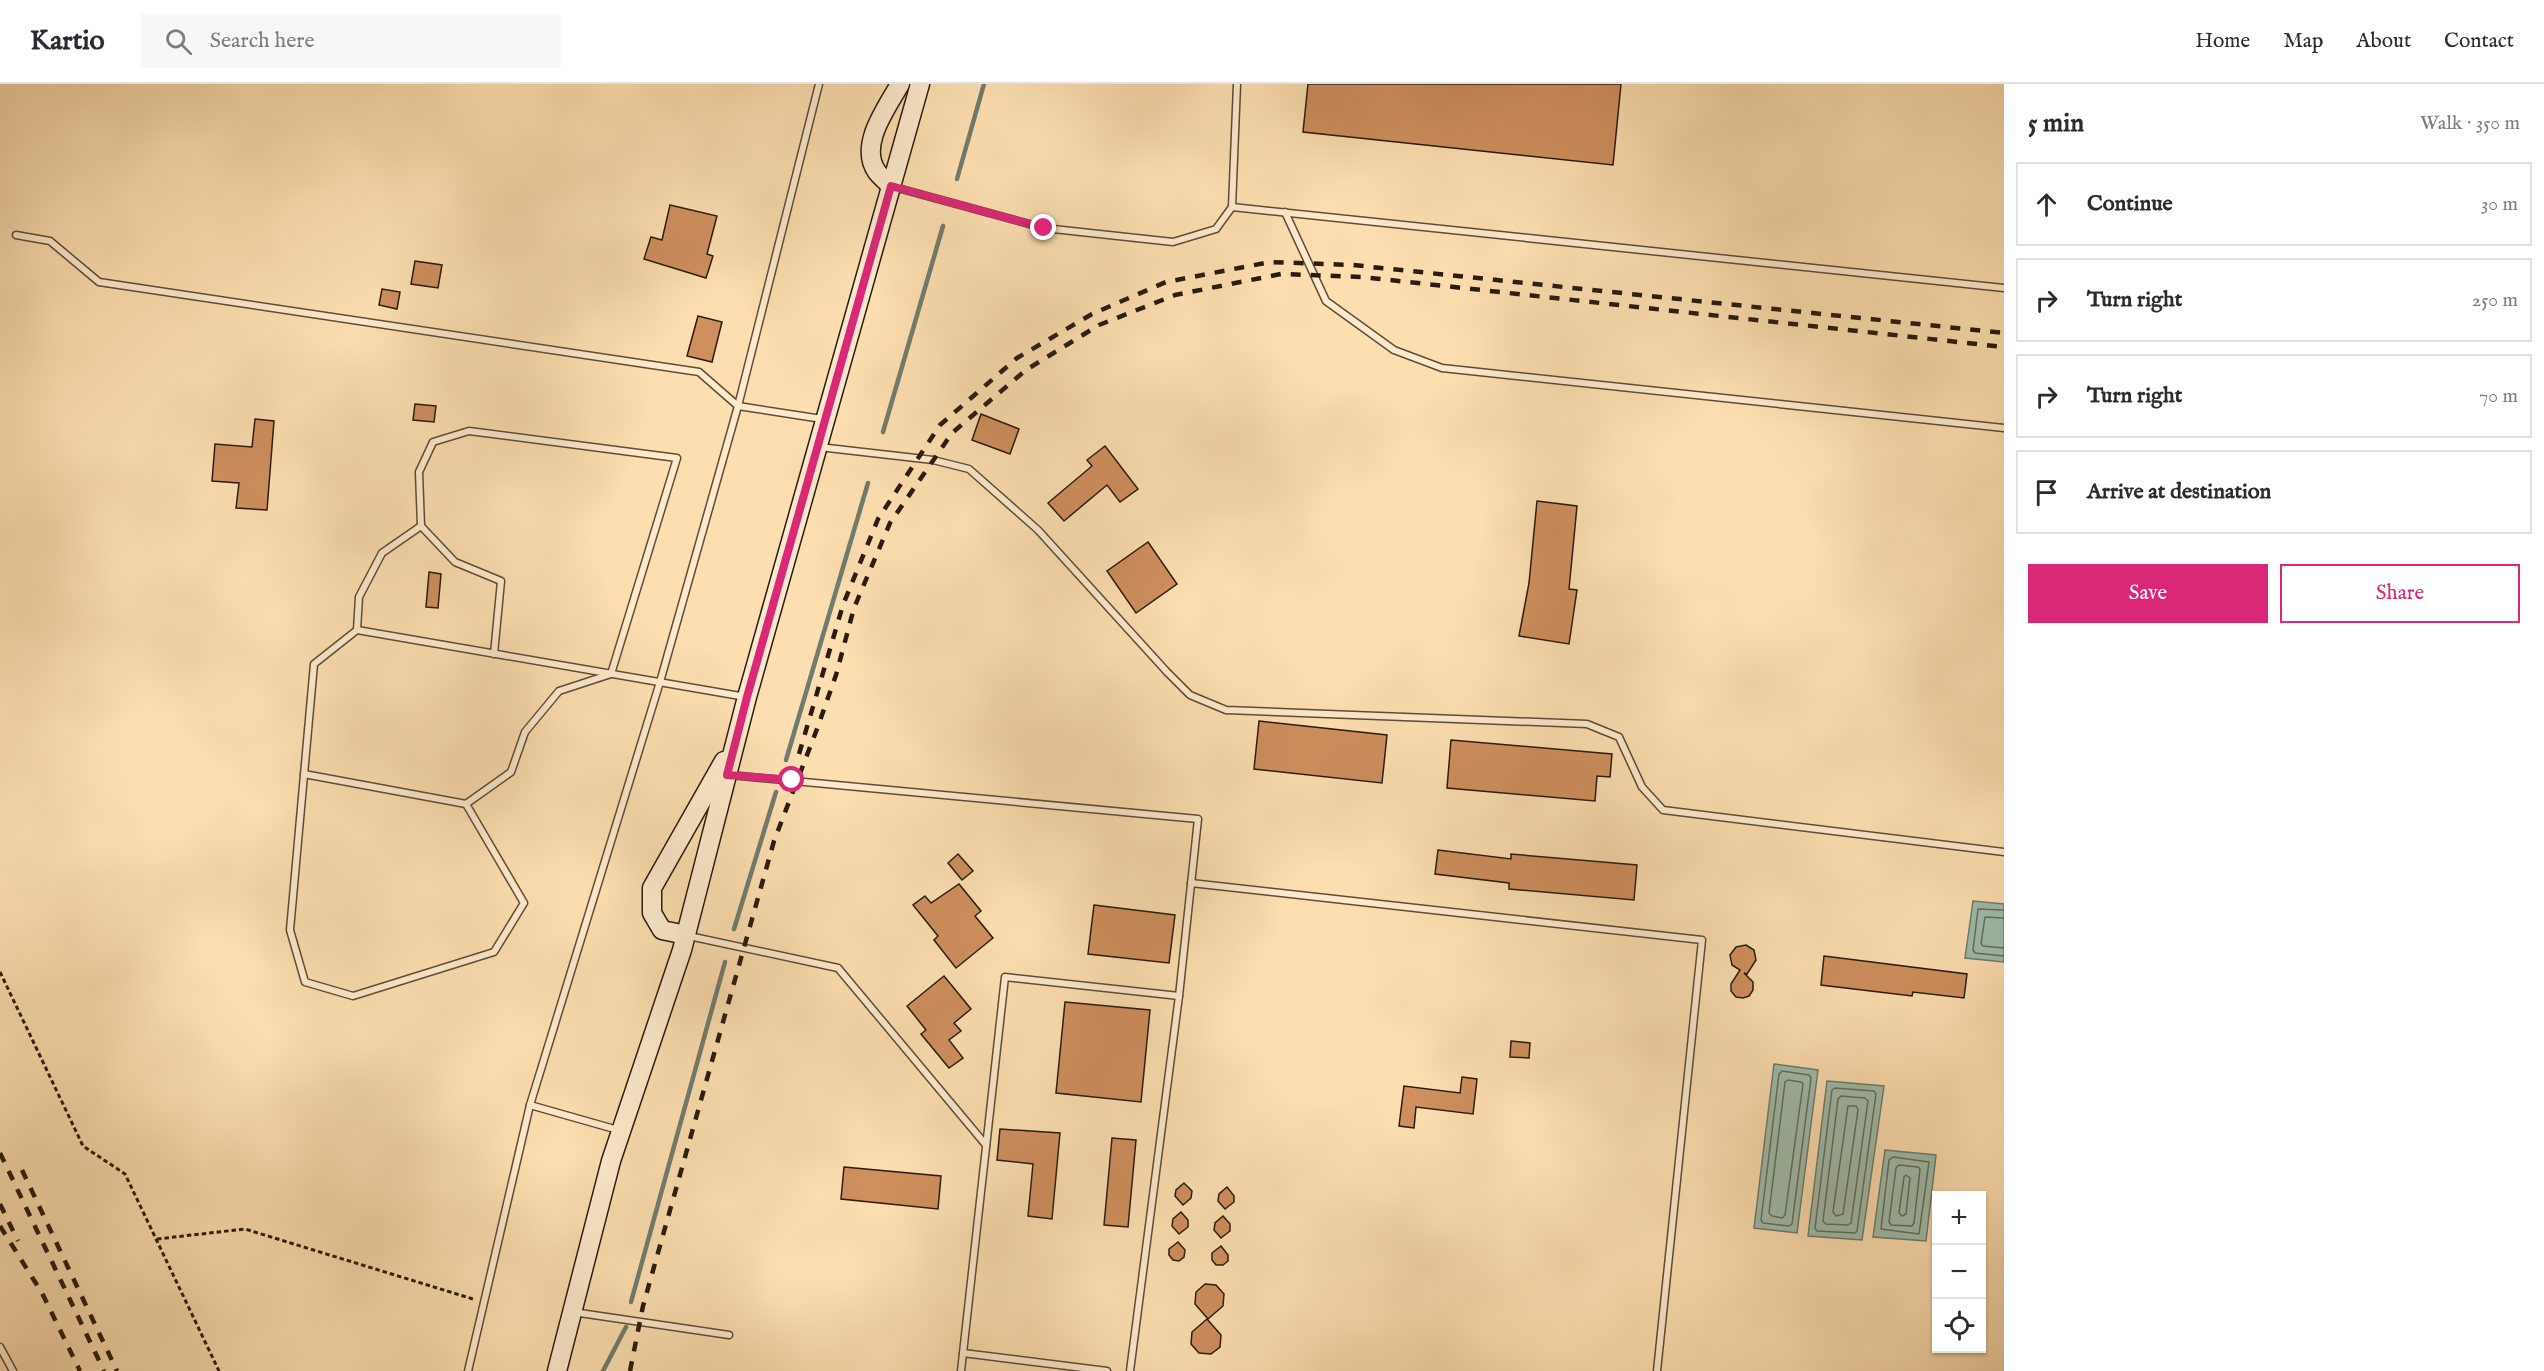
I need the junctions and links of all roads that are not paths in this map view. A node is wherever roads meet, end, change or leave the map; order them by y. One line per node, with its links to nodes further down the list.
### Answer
1 (819, 84): 10 (lane)
2 (900, 84): 5 (main road)
3 (920, 84): 5 (main road)
4 (1237, 84): 6 (lane)
5 (891, 186): 6 (lane); 11 (main road)
6 (1232, 207): 7 (lane)
7 (1285, 212): 9 (lane); 12 (lane)
8 (16, 235): 10 (lane)
9 (2004, 288)
10 (738, 406): 11 (lane); 18 (lane)
11 (826, 420): 13 (main road)
12 (2004, 428)
13 (818, 447): 19 (main road); 24 (lane)
14 (421, 525): 15 (lane); 16 (lane); 17 (lane)
15 (357, 630): 16 (lane); 21 (lane)
16 (494, 654): 17 (lane)
17 (611, 674): 18 (lane); 23 (lane)
18 (660, 682): 19 (lane); 28 (lane)
19 (747, 697): 20 (main road)
20 (735, 744): 22 (main road); 26 (main road)
21 (304, 774): 23 (lane); 23 (lane)
22 (727, 775): 25 (lane); 26 (main road)
23 (466, 804)
24 (2004, 852)
25 (1191, 883): 27 (lane); 41 (lane)
26 (686, 935): 29 (main road); 30 (lane)
27 (1179, 996): 30 (lane); 40 (lane)
28 (530, 1105): 29 (lane); 36 (lane)
29 (621, 1131): 31 (main road)
30 (986, 1145): 34 (lane)
31 (573, 1312): 32 (lane); 37 (main road)
32 (729, 1335)
33 (0, 1347): 35 (lane)
34 (963, 1353): 38 (lane); 39 (lane)
35 (13, 1371)
36 (468, 1371)
37 (557, 1371)
38 (961, 1371)
39 (1107, 1371)
40 (1130, 1371)
41 (1657, 1371)

